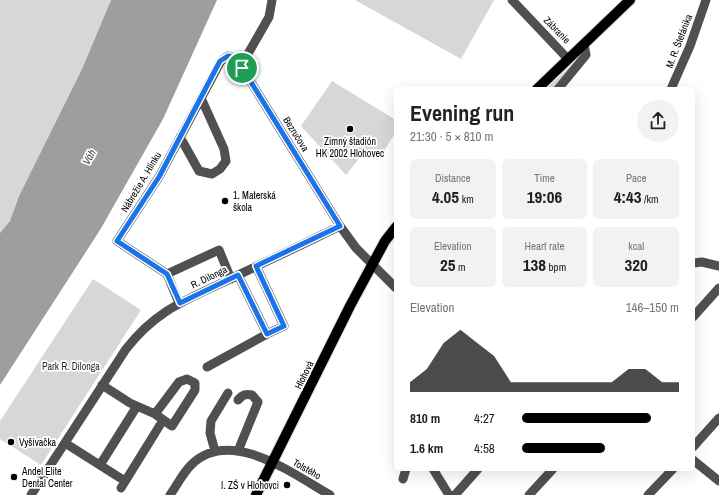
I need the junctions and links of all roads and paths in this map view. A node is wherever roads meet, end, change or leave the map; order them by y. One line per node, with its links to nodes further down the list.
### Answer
1 (272, 0): 8 (street)
2 (512, 0): 7 (street, Zábranie)
3 (630, 0): 5 (main road, Zábranie)
4 (706, 0): 11 (street, M. R. Štefánika)
5 (584, 44): 7 (main road, Zábranie); 10 (street, Zábranie)
6 (228, 56): 8 (street, Bezručova); 12 (street, Nábrežie A. Hlinku)
7 (568, 59): 9 (main road, Zábranie)
8 (241, 66): 14 (street, Bezručova)
9 (539, 87)
10 (560, 87)
11 (672, 87)
12 (201, 98): 13 (street, Nábrežie A. Hlinku); 13 (street)
13 (180, 137): 20 (street, Nábrežie A. Hlinku)
14 (340, 226): 17 (street, Bezručova); 18 (street, R. Dilonga)
15 (394, 230): 17 (main road)
16 (695, 263): 19 (street)
17 (373, 265): 22 (street, Bezručova); 40 (main road, Hlohová)
18 (256, 266): 21 (street, R. Dilonga); 26 (street)
19 (719, 266)
20 (167, 274): 21 (street); 24 (street)
21 (235, 277): 24 (street, R. Dilonga); 26 (street)
22 (394, 286)
23 (719, 288): 25 (street)
24 (180, 303): 28 (street, R. Dilonga)
25 (695, 316)
26 (267, 334): 27 (street)
27 (207, 367)
28 (102, 385): 31 (street); 35 (street, R. Dilonga)
29 (228, 393): 37 (street)
30 (238, 400): 38 (street)
31 (137, 406): 32 (street); 41 (street)
32 (155, 414): 32 (street)
33 (719, 418): 36 (street)
34 (160, 425): 41 (street)
35 (65, 443): 41 (street); 49 (street, R. Dilonga)
36 (695, 445)
37 (215, 451): 38 (street, Tolstého); 50 (street)
38 (240, 451): 40 (street, Tolstého)
39 (695, 462): 48 (street)
40 (273, 463): 51 (main road, Hlohová); 52 (street, Tolstého)
41 (100, 465)
42 (405, 471): 47 (street)
43 (434, 471): 53 (street)
44 (476, 471): 54 (street)
45 (551, 471): 55 (street)
46 (670, 471): 56 (street)
47 (403, 479)
48 (719, 480)
49 (31, 495)
50 (170, 495)
51 (256, 495)
52 (330, 495)
53 (449, 495)
54 (454, 495)
55 (529, 495)
56 (648, 495)

